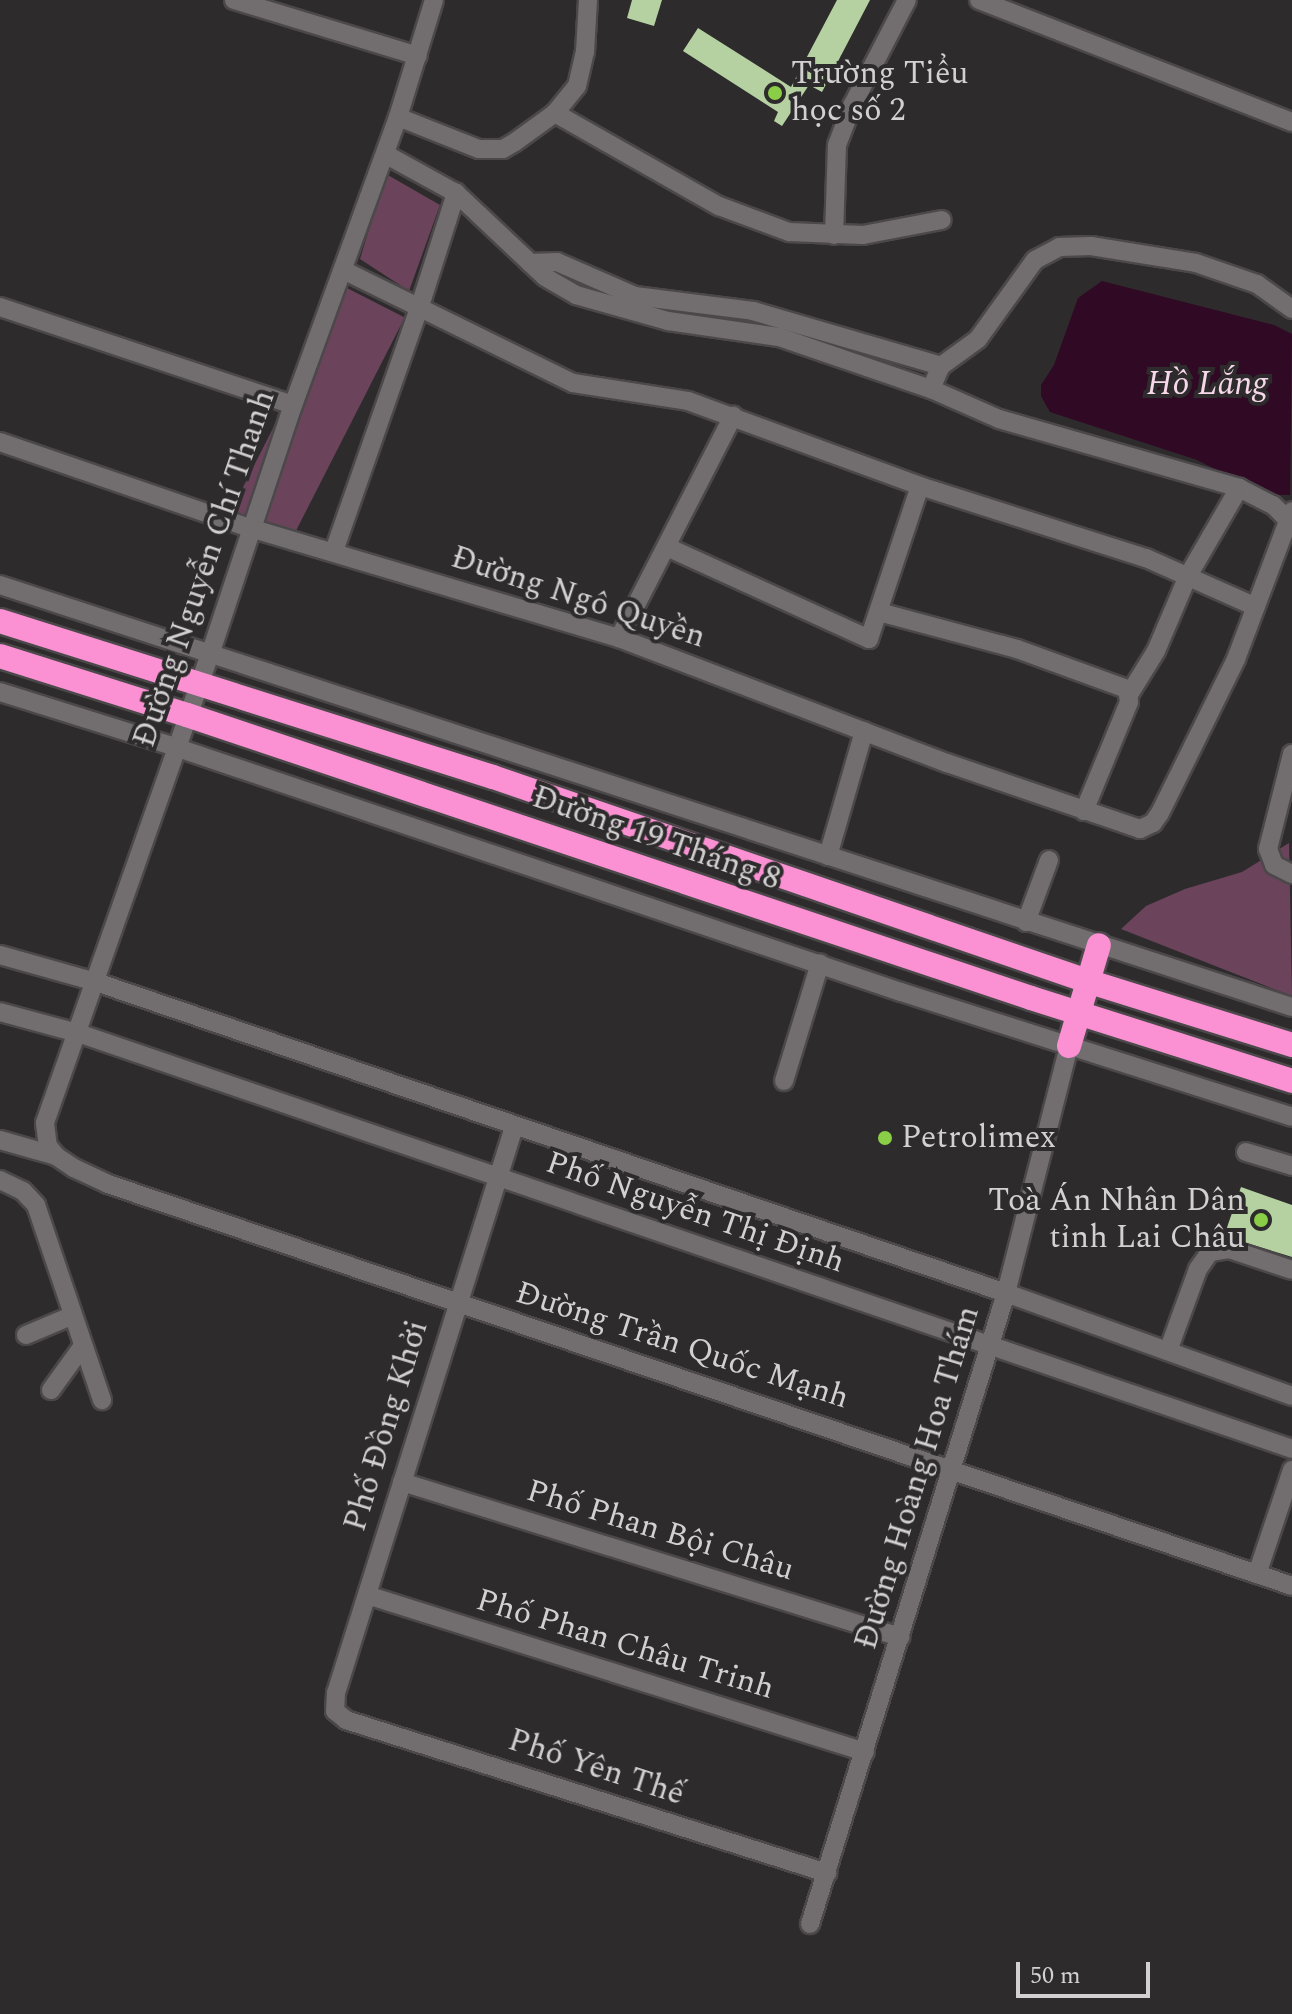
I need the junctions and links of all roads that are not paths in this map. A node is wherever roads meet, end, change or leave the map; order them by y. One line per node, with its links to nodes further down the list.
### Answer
1 (234, 0): 6 (street)
2 (434, 0): 6 (street, Đường Nguyễn Chí Thanh)
3 (588, 0): 7 (street)
4 (907, 0): 13 (street)
5 (979, 0): 9 (street)
6 (418, 56): 8 (street, Đường Nguyễn Chí Thanh)
7 (555, 113): 8 (street); 13 (street)
8 (398, 117): 10 (street, Đường Nguyễn Chí Thanh)
9 (1292, 122)
10 (385, 154): 11 (street); 15 (street, Đường Nguyễn Chí Thanh)
11 (456, 193): 14 (street); 16 (street)
12 (942, 220): 13 (street)
13 (834, 235)
14 (530, 263): 19 (street); 20 (street)
15 (343, 270): 16 (street); 21 (street, Đường Nguyễn Chí Thanh)
16 (420, 306): 22 (street); 29 (street)
17 (0, 307): 21 (street)
18 (1292, 309): 19 (street)
19 (941, 366): 20 (street)
20 (931, 389): 25 (street)
21 (293, 405): 27 (street, Đường Nguyễn Chí Thanh)
22 (733, 416): 24 (street); 28 (street)
23 (0, 442): 27 (street, Đường Ngô Quyền)
24 (920, 486): 30 (street); 33 (street)
25 (1239, 488): 26 (street); 30 (street)
26 (1290, 517): 32 (street)
27 (250, 528): 29 (street, Đường Ngô Quyền); 36 (street, Đường Nguyễn Chí Thanh)
28 (667, 547): 33 (street); 35 (street)
29 (334, 551): 35 (street, Đường Ngô Quyền)
30 (1188, 576): 32 (street); 40 (street)
31 (0, 585): 36 (street, Đường 19 Tháng 8)
32 (1256, 607): 45 (street, Đường Ngô Quyền)
33 (879, 612): 40 (street)
34 (0, 621): 38 (highway, Đường 19 Tháng 8)
35 (619, 638): 42 (street, Đường Ngô Quyền)
36 (210, 654): 38 (street, Đường Nguyễn Chí Thanh); 46 (street, Đường 19 Tháng 8)
37 (0, 656): 41 (highway, Đường 19 Tháng 8)
38 (200, 682): 41 (street, Đường Nguyễn Chí Thanh); 53 (highway, Đường 19 Tháng 8)
39 (0, 692): 43 (street, Đường 19 Tháng 8)
40 (1130, 693): 45 (street)
41 (187, 715): 43 (street, Đường Nguyễn Chí Thanh); 57 (highway, Đường 19 Tháng 8)
42 (864, 731): 45 (street, Đường Ngô Quyền); 46 (street)
43 (175, 747): 52 (street, Đường 19 Tháng 8); 54 (street, Đường Nguyễn Chí Thanh)
44 (1292, 754): 48 (street)
45 (1084, 811)
46 (828, 856): 49 (street, Đường 19 Tháng 8)
47 (1049, 860): 49 (street)
48 (1292, 874)
49 (1026, 922): 50 (street, Đường 19 Tháng 8)
50 (1099, 945): 53 (highway); 55 (street, Đường 19 Tháng 8)
51 (0, 955): 54 (street, Phố Nguyễn Thị Định)
52 (820, 963): 60 (street, Đường 19 Tháng 8); 61 (street)
53 (1087, 981): 57 (highway); 59 (highway, Đường 19 Tháng 8)
54 (96, 982): 58 (street, Đường Nguyễn Chí Thanh); 64 (street, Phố Nguyễn Thị Định)
55 (1292, 1007)
56 (0, 1012): 58 (street, Phố Nguyễn Thị Định)
57 (1079, 1012): 60 (highway); 62 (highway, Đường 19 Tháng 8)
58 (78, 1033): 67 (street, Đường Nguyễn Chí Thanh); 69 (street, Phố Nguyễn Thị Định)
59 (1292, 1045)
60 (1069, 1046): 63 (street, Đường 19 Tháng 8); 72 (street, Đường Hoàng Hoa Thám)
61 (784, 1081)
62 (1292, 1081)
63 (1292, 1117)
64 (514, 1127): 69 (street, Phố Đồng Khởi); 72 (street, Phố Nguyễn Thị Định)
65 (0, 1140): 67 (street, Đường Trần Quốc Mạnh)
66 (1246, 1152): 68 (street)
67 (56, 1156): 73 (street, Đường Trần Quốc Mạnh)
68 (1292, 1166)
69 (496, 1178): 73 (street, Phố Đồng Khởi); 76 (street, Phố Nguyễn Thị Định)
70 (0, 1180): 74 (street)
71 (1292, 1270): 78 (street)
72 (1006, 1293): 76 (street, Đường Hoàng Hoa Thám); 78 (street, Phố Nguyễn Thị Định)
73 (456, 1303): 84 (street, Đường Trần Quốc Mạnh); 85 (street, Phố Đồng Khởi)
74 (71, 1316): 75 (street); 77 (street)
75 (26, 1335)
76 (990, 1344): 82 (street, Phố Nguyễn Thị Định); 84 (street, Đường Hoàng Hoa Thám)
77 (82, 1347): 79 (street); 81 (street)
78 (1168, 1351): 80 (street, Phố Nguyễn Thị Định)
79 (51, 1390)
80 (1292, 1396)
81 (102, 1400)
82 (1292, 1449)
83 (1292, 1470): 86 (street)
84 (954, 1471): 86 (street, Đường Trần Quốc Mạnh); 89 (street, Đường Hoàng Hoa Thám)
85 (402, 1482): 88 (street, Phố Đồng Khởi); 89 (street, Phố Phan Bội Châu)
86 (1257, 1574): 87 (street, Đường Trần Quốc Mạnh)
87 (1292, 1586)
88 (367, 1595): 90 (street, Phố Đồng Khởi); 91 (street, Phố Phan Châu Trinh)
89 (900, 1637): 91 (street, Đường Hoàng Hoa Thám)
90 (346, 1720): 92 (street, Phố Yên Thế)
91 (865, 1752): 92 (street, Đường Hoàng Hoa Thám)
92 (827, 1873): 93 (street, Đường Hoàng Hoa Thám)
93 (810, 1924)

